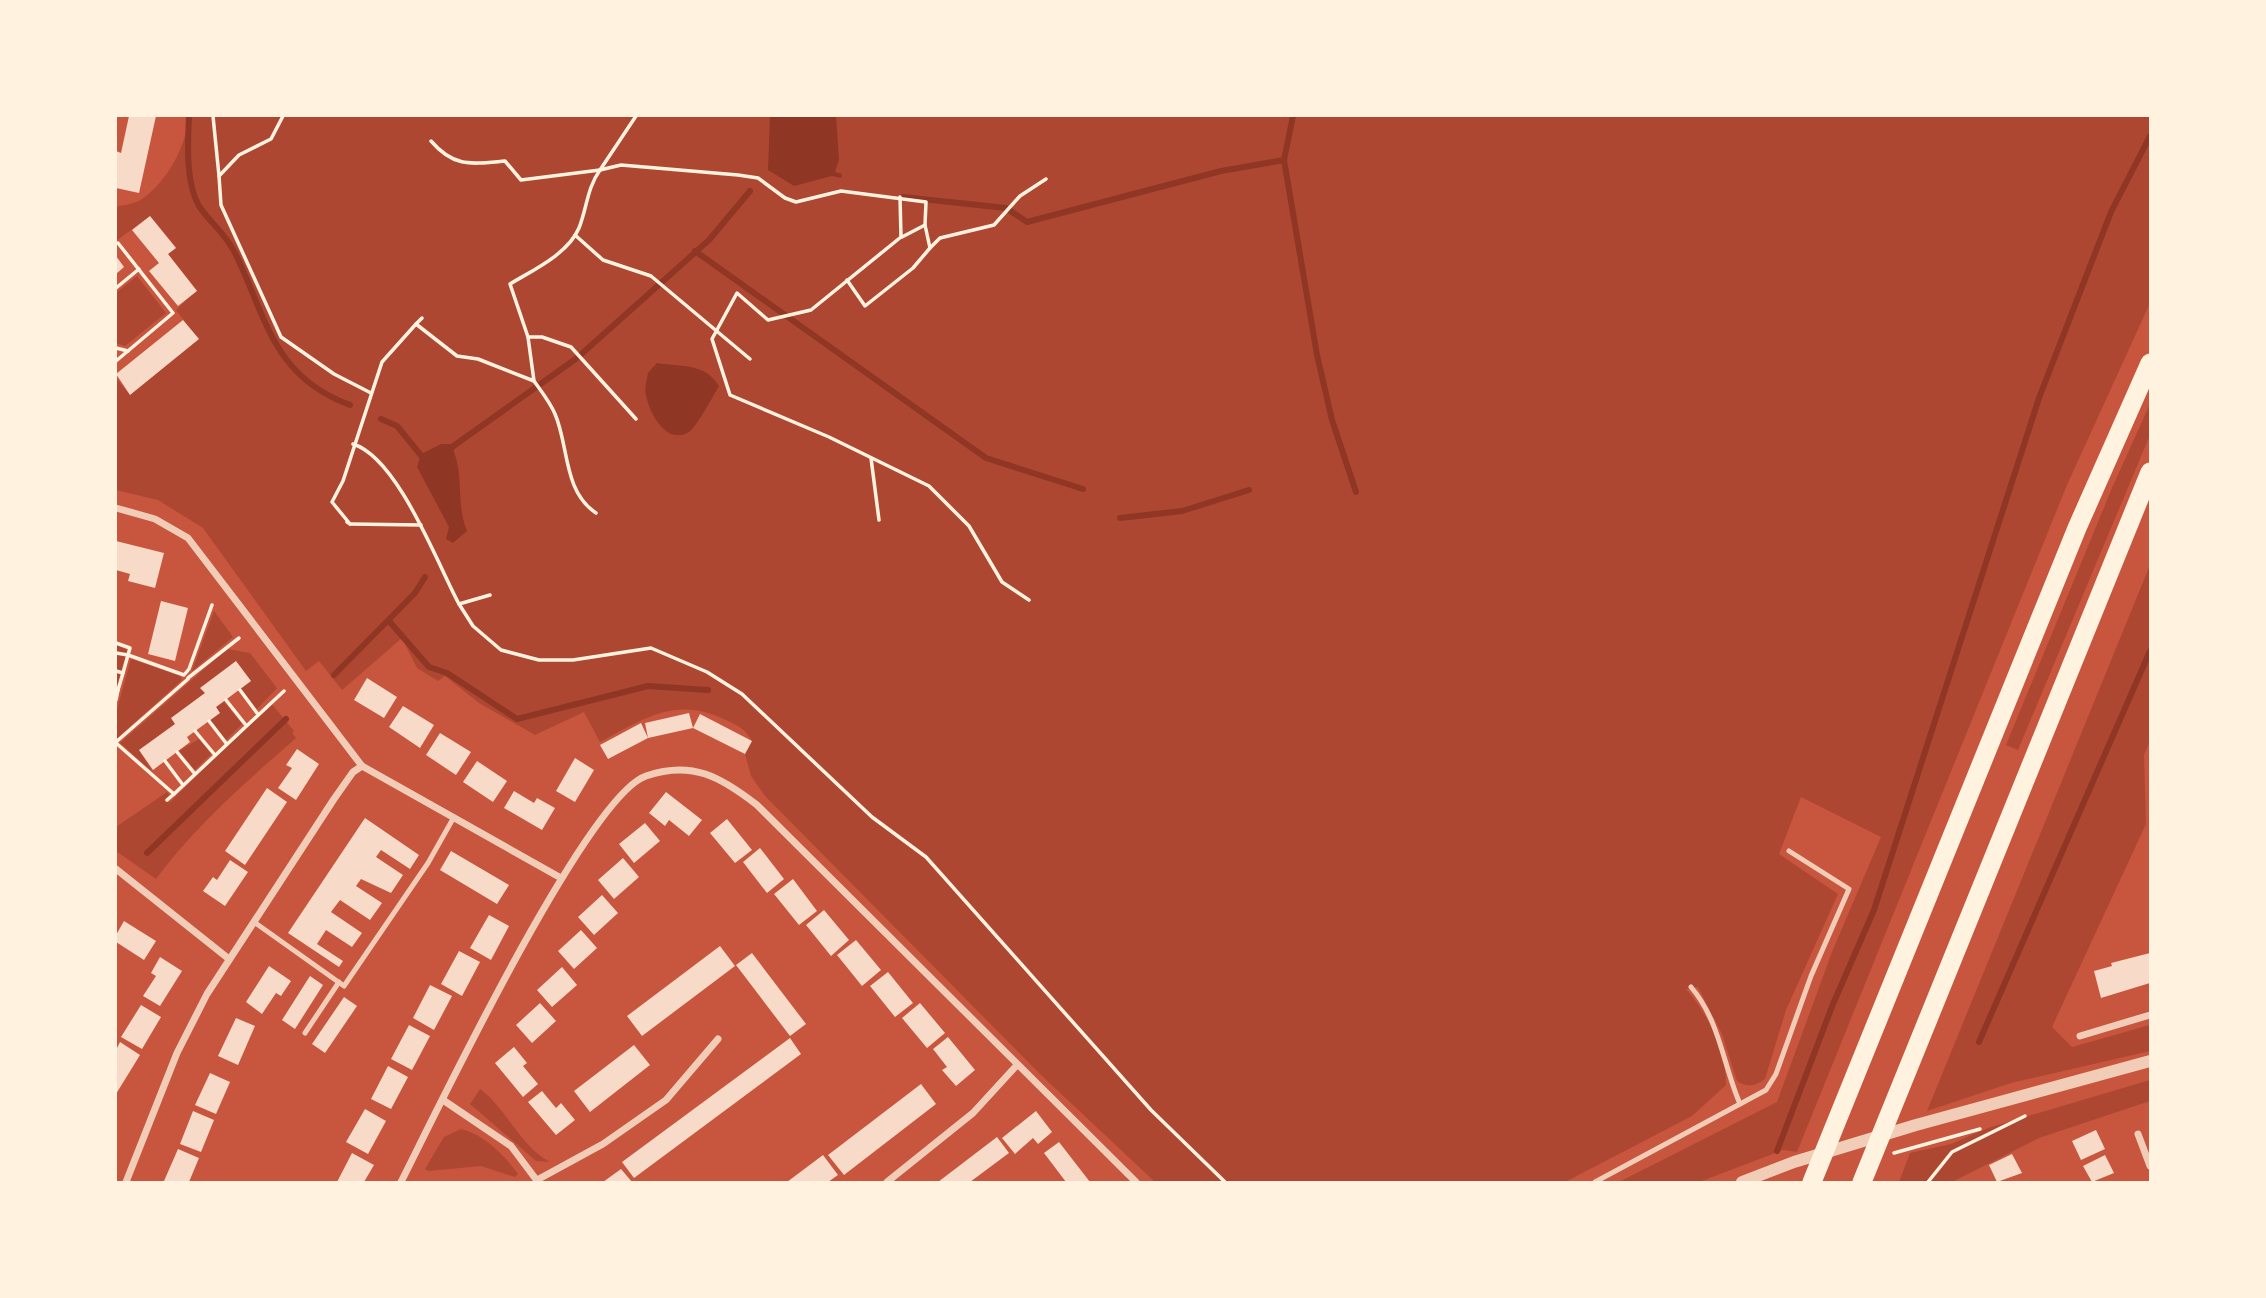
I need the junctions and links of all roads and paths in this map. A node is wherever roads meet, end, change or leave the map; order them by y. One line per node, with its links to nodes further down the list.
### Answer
1 (213, 116): 6 (path)
2 (283, 116): 6 (path)
3 (636, 116): 5 (path)
4 (431, 141): 5 (path)
5 (600, 170): 8 (path); 10 (path)
6 (219, 176): 27 (path)
7 (1045, 179): 13 (path)
8 (900, 197): 9 (path); 11 (path)
9 (925, 225): 11 (path); 13 (path)
10 (575, 235): 19 (path); 20 (path)
11 (901, 237): 15 (path)
12 (118, 243): 14 (path)
13 (930, 248): 15 (path)
14 (139, 269): 16 (path); 22 (path)
15 (847, 280): 19 (path)
16 (116, 288)
17 (422, 318): 18 (path)
18 (416, 324): 26 (path); 27 (path)
19 (716, 330): 23 (path); 30 (path)
20 (528, 337): 26 (path); 28 (path)
21 (116, 348): 22 (path)
22 (128, 351): 24 (path)
23 (750, 359)
24 (116, 361)
25 (2151, 363): 87 (highway)
26 (534, 381): 33 (path)
27 (371, 393): 29 (path)
28 (636, 419)
29 (352, 444): 35 (path); 35 (path)
30 (872, 458): 34 (path); 37 (path)
31 (2151, 472): 95 (highway)
32 (116, 508): 61 (street)
33 (596, 513)
34 (879, 520)
35 (421, 525): 38 (path)
36 (490, 595): 38 (path)
37 (1029, 600)
38 (459, 604): 92 (path)
39 (212, 605): 46 (path)
40 (239, 638): 46 (path)
41 (116, 643): 43 (path)
42 (116, 653): 43 (path)
43 (128, 655): 45 (path); 46 (path)
44 (116, 671): 45 (path)
45 (123, 673): 47 (path)
46 (186, 676): 56 (path)
47 (117, 690): 50 (path)
48 (240, 690): 52 (path)
49 (284, 691): 52 (path)
50 (116, 700)
51 (226, 700): 54 (path)
52 (257, 713): 54 (path)
53 (209, 721): 57 (path)
54 (246, 724): 57 (path)
55 (195, 731): 59 (path)
56 (116, 742): 64 (path)
57 (226, 743): 59 (path)
58 (177, 752): 62 (path)
59 (215, 755): 62 (path)
60 (165, 761): 63 (path)
61 (362, 766): 66 (street); 71 (street)
62 (195, 774): 63 (path)
63 (183, 785): 64 (path)
64 (174, 794): 65 (path)
65 (167, 800)
66 (453, 817): 69 (street); 73 (lane)
67 (1789, 851): 82 (lane)
68 (119, 871): 70 (lane); 72 (street)
69 (561, 878): 80 (street); 81 (street)
70 (116, 880)
71 (254, 922): 72 (street); 73 (lane)
72 (229, 959): 88 (street)
73 (339, 982): 76 (lane)
74 (1691, 987): 82 (lane)
75 (2151, 1015): 77 (street)
76 (304, 1033)
77 (2080, 1036)
78 (718, 1039): 86 (street)
79 (2151, 1061): 94 (street)
80 (1017, 1065): 90 (street); 91 (street)
81 (443, 1100): 86 (street); 89 (street)
82 (1740, 1104): 93 (lane)
83 (2025, 1116): 96 (path)
84 (2138, 1135): 85 (street)
85 (2151, 1166)
86 (538, 1181)
87 (1813, 1181)
88 (126, 1182)
89 (401, 1182)
90 (887, 1182)
91 (1136, 1182)
92 (1225, 1182)
93 (1595, 1182)
94 (1742, 1182)
95 (1862, 1182)
96 (1928, 1182)

